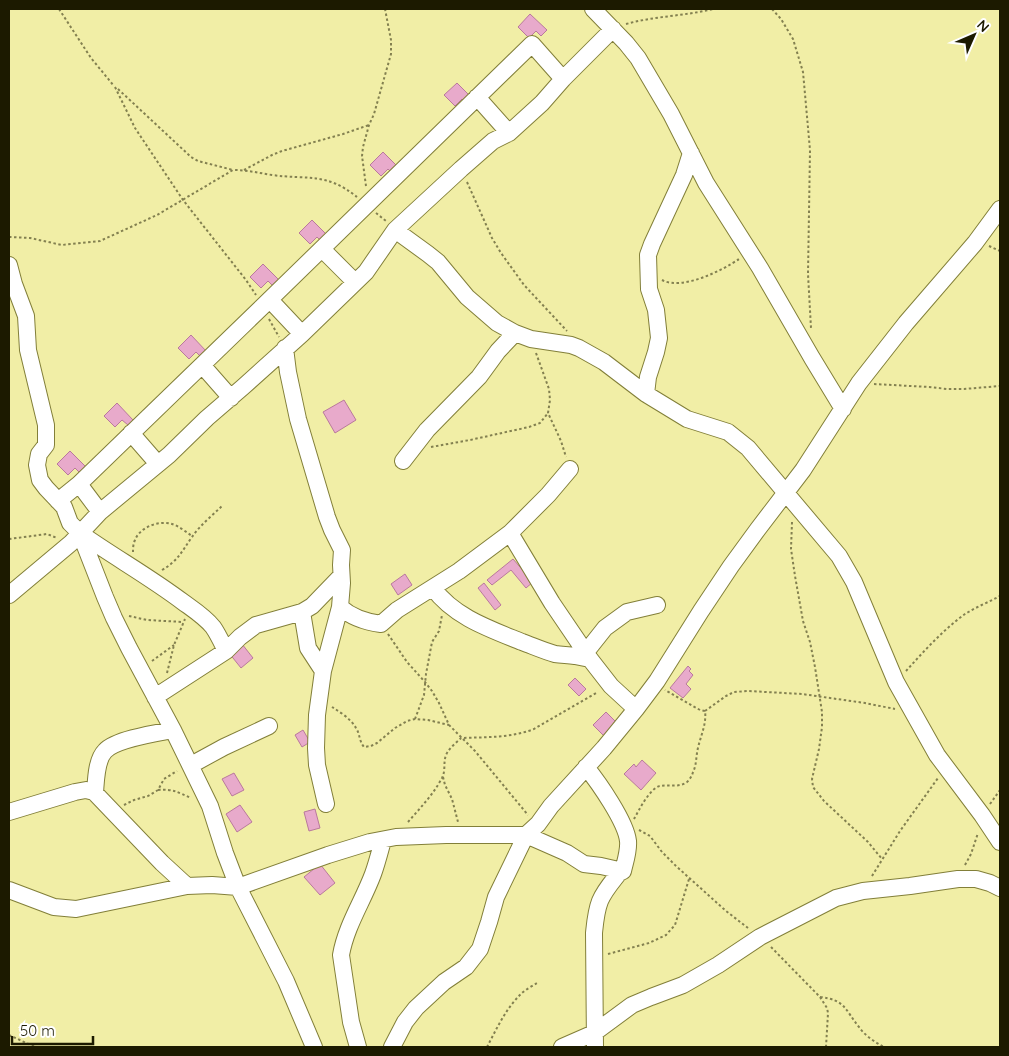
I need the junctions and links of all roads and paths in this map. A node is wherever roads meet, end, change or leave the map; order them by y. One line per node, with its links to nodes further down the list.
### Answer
1 (59, 9): 8 (path)
2 (385, 9): 10 (path)
3 (593, 9): 6 (street)
4 (713, 9): 6 (path)
5 (772, 9): 29 (path)
6 (612, 29): 7 (street); 12 (street)
7 (562, 79): 9 (street); 11 (street)
8 (115, 87): 14 (path); 18 (path)
9 (477, 97): 11 (street); 23 (street)
10 (369, 125): 15 (path); 16 (path)
11 (509, 133): 13 (street)
12 (691, 153): 24 (street); 26 (street)
13 (461, 169): 21 (street); 32 (path)
14 (234, 170): 15 (path); 18 (path)
15 (244, 170): 17 (path)
16 (366, 188)
17 (360, 199)
18 (183, 200): 22 (path); 28 (path)
19 (1000, 208): 36 (street)
20 (375, 212): 21 (path)
21 (395, 230): 27 (street); 30 (street)
22 (9, 237)
23 (322, 249): 27 (street); 28 (street)
24 (749, 251): 26 (path); 40 (street)
25 (9, 265): 48 (street)
26 (648, 267): 38 (street)
27 (355, 282): 31 (street)
28 (266, 304): 31 (street); 34 (path); 35 (street)
29 (811, 332)
30 (515, 333): 33 (street); 43 (street)
31 (302, 334): 34 (street)
32 (573, 336)
33 (531, 339): 38 (street); 41 (path)
34 (286, 348): 39 (street); 56 (street)
35 (202, 365): 39 (street); 42 (street)
36 (859, 383): 37 (path); 40 (street)
37 (1000, 386)
38 (646, 394): 47 (street)
39 (231, 398): 44 (street)
40 (843, 409): 47 (street)
41 (548, 413): 43 (path); 45 (path)
42 (131, 433): 44 (street); 46 (street)
43 (406, 456)
44 (158, 464): 50 (street)
45 (570, 469): 51 (street)
46 (79, 484): 48 (street); 50 (street)
47 (790, 498): 73 (street); 75 (street); 78 (path)
48 (58, 501): 53 (street)
49 (223, 505): 52 (path)
50 (100, 512): 53 (street)
51 (510, 533): 58 (street); 70 (street)
52 (192, 536): 55 (path); 57 (path)
53 (76, 538): 54 (path); 55 (street); 59 (street); 66 (street)
54 (9, 539)
55 (129, 564): 57 (street)
56 (341, 576): 63 (street); 64 (street)
57 (146, 577): 65 (street)
58 (433, 588): 61 (street); 67 (street)
59 (9, 595)
60 (1000, 596): 75 (path)
61 (444, 602): 70 (street); 74 (path)
62 (657, 605): 70 (street)
63 (340, 608): 67 (street); 72 (street)
64 (302, 612): 69 (street); 72 (street)
65 (188, 615): 66 (path); 68 (path); 69 (street)
66 (114, 618): 71 (street)
67 (381, 624): 74 (path)
68 (174, 644): 71 (path); 77 (path)
69 (226, 651): 77 (street)
70 (588, 656): 76 (street)
71 (140, 670): 77 (street)
72 (324, 671): 79 (street)
73 (657, 681): 80 (street); 81 (path)
74 (425, 682): 83 (path); 84 (path)
75 (896, 682): 82 (street)
76 (612, 686): 80 (street); 87 (path)
77 (159, 694): 86 (street)
78 (821, 697): 81 (path); 82 (path); 105 (path)
79 (319, 699): 83 (path); 95 (street)
80 (636, 709): 89 (street)
81 (705, 711): 100 (path)
82 (913, 712): 90 (street)
83 (415, 719): 84 (path)
84 (449, 724): 87 (path)
85 (269, 726): 88 (street)
86 (174, 730): 88 (street); 94 (street)
87 (462, 738): 91 (path); 101 (path)
88 (191, 765): 92 (path); 96 (street)
89 (586, 767): 100 (street); 101 (street)
90 (946, 767): 99 (street); 105 (path)
91 (442, 777): 102 (path); 103 (path)
92 (158, 790): 96 (path); 97 (path)
93 (1000, 790): 99 (path)
94 (95, 793): 97 (street); 98 (street)
95 (326, 804)
96 (210, 806): 110 (street)
97 (112, 811): 109 (street)
98 (9, 812)
99 (982, 815): 104 (street); 108 (path)
100 (627, 827): 106 (street); 107 (path)
101 (532, 829): 102 (street); 106 (street); 123 (street)
102 (464, 835): 103 (street)
103 (390, 838): 110 (street); 122 (street)
104 (1000, 842)
105 (882, 859): 113 (path)
106 (623, 872): 115 (street)
107 (689, 878): 114 (path); 115 (path)
108 (958, 879): 111 (street); 113 (street)
109 (187, 886): 110 (street); 112 (street)
110 (238, 887): 121 (street)
111 (1000, 888)
112 (9, 890)
113 (863, 891): 114 (street)
114 (760, 937): 117 (path); 119 (street)
115 (594, 958): 119 (street)
116 (537, 983): 124 (path)
117 (820, 997): 126 (path); 127 (path)
118 (9, 1035): 120 (path)
119 (594, 1040): 125 (street)
120 (35, 1047)
121 (314, 1047)
122 (358, 1047)
123 (392, 1047)
124 (487, 1047)
125 (562, 1047)
126 (826, 1047)
127 (884, 1047)

